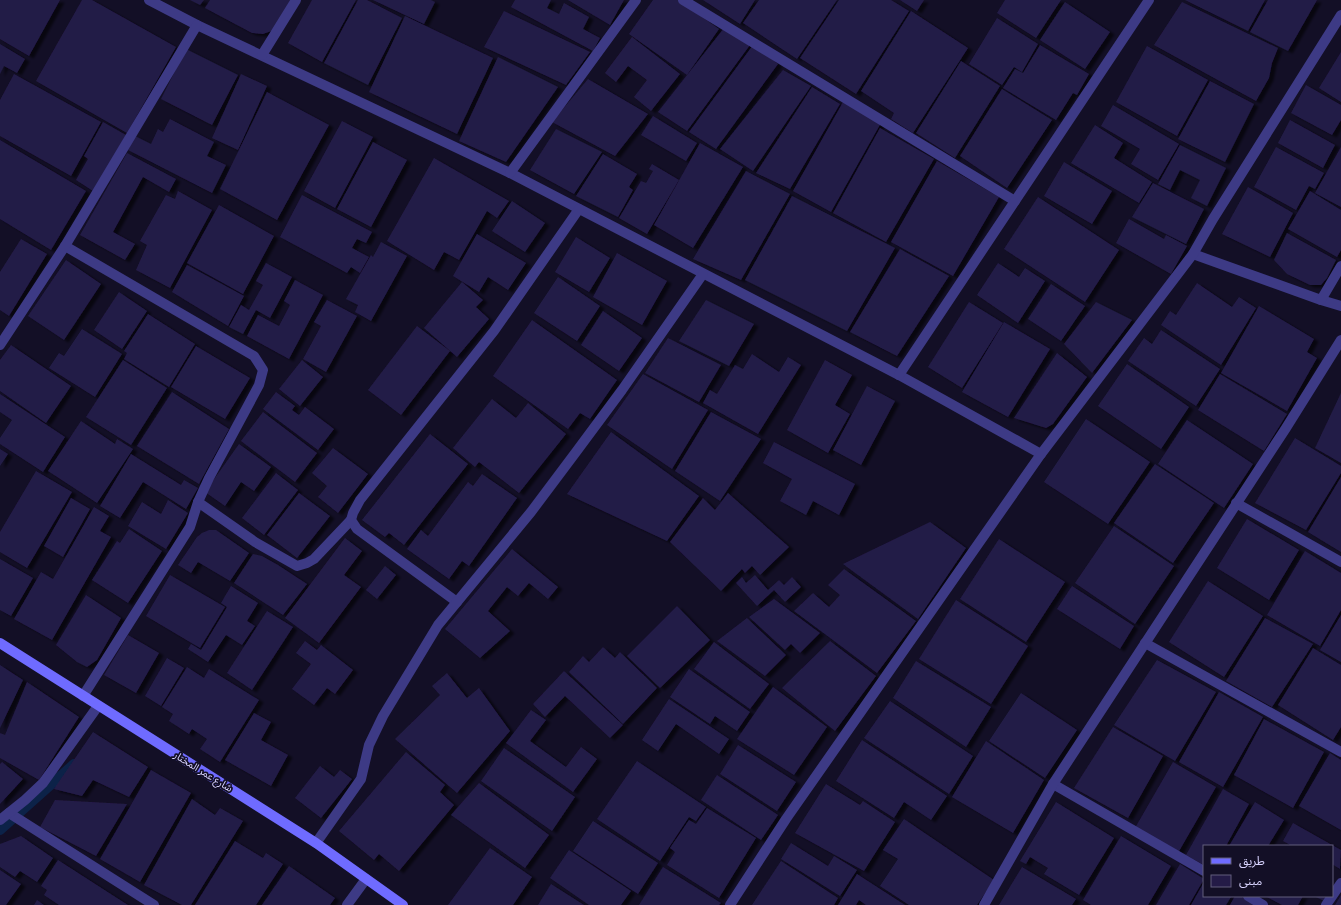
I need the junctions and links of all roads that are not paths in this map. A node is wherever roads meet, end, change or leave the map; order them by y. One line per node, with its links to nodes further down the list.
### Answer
1 (149, 0): 7 (street)
2 (296, 0): 8 (street)
3 (636, 0): 9 (street)
4 (683, 0): 10 (street)
5 (1149, 0): 10 (street)
6 (1341, 15): 13 (street)
7 (197, 25): 8 (street); 12 (street)
8 (262, 55): 9 (street)
9 (510, 173): 11 (street)
10 (1015, 201): 20 (street)
11 (579, 209): 15 (street); 24 (street)
12 (65, 246): 19 (street); 22 (street)
13 (1193, 254): 16 (street); 21 (street)
14 (1341, 266): 16 (street)
15 (703, 274): 20 (street); 26 (street)
16 (1320, 300): 17 (street)
17 (1341, 306)
18 (1341, 340): 23 (street)
19 (0, 345)
20 (899, 375): 21 (street)
21 (1041, 454): 44 (street)
22 (198, 502): 24 (street); 29 (street)
23 (1236, 504): 25 (street); 28 (street)
24 (351, 520): 26 (street)
25 (1341, 562)
26 (457, 602): 35 (street)
27 (0, 643): 29 (street, شارع عمر المختار)
28 (1145, 643): 31 (street); 32 (street)
29 (83, 696): 30 (street, شارع عمر المختار)
30 (98, 706): 33 (street); 35 (street, شارع عمر المختار)
31 (1341, 752)
32 (1053, 784): 36 (street); 45 (street)
33 (9, 813): 34 (street); 41 (street)
34 (0, 820)
35 (316, 843): 37 (street, شارع عمر المختار)
36 (1203, 870)
37 (366, 879): 42 (street); 43 (street, شارع عمر المختار)
38 (1341, 883): 39 (street)
39 (1333, 895)
40 (1250, 897): 46 (street)
41 (154, 905)
42 (348, 905)
43 (403, 905)
44 (730, 905)
45 (984, 905)
46 (1263, 905)

